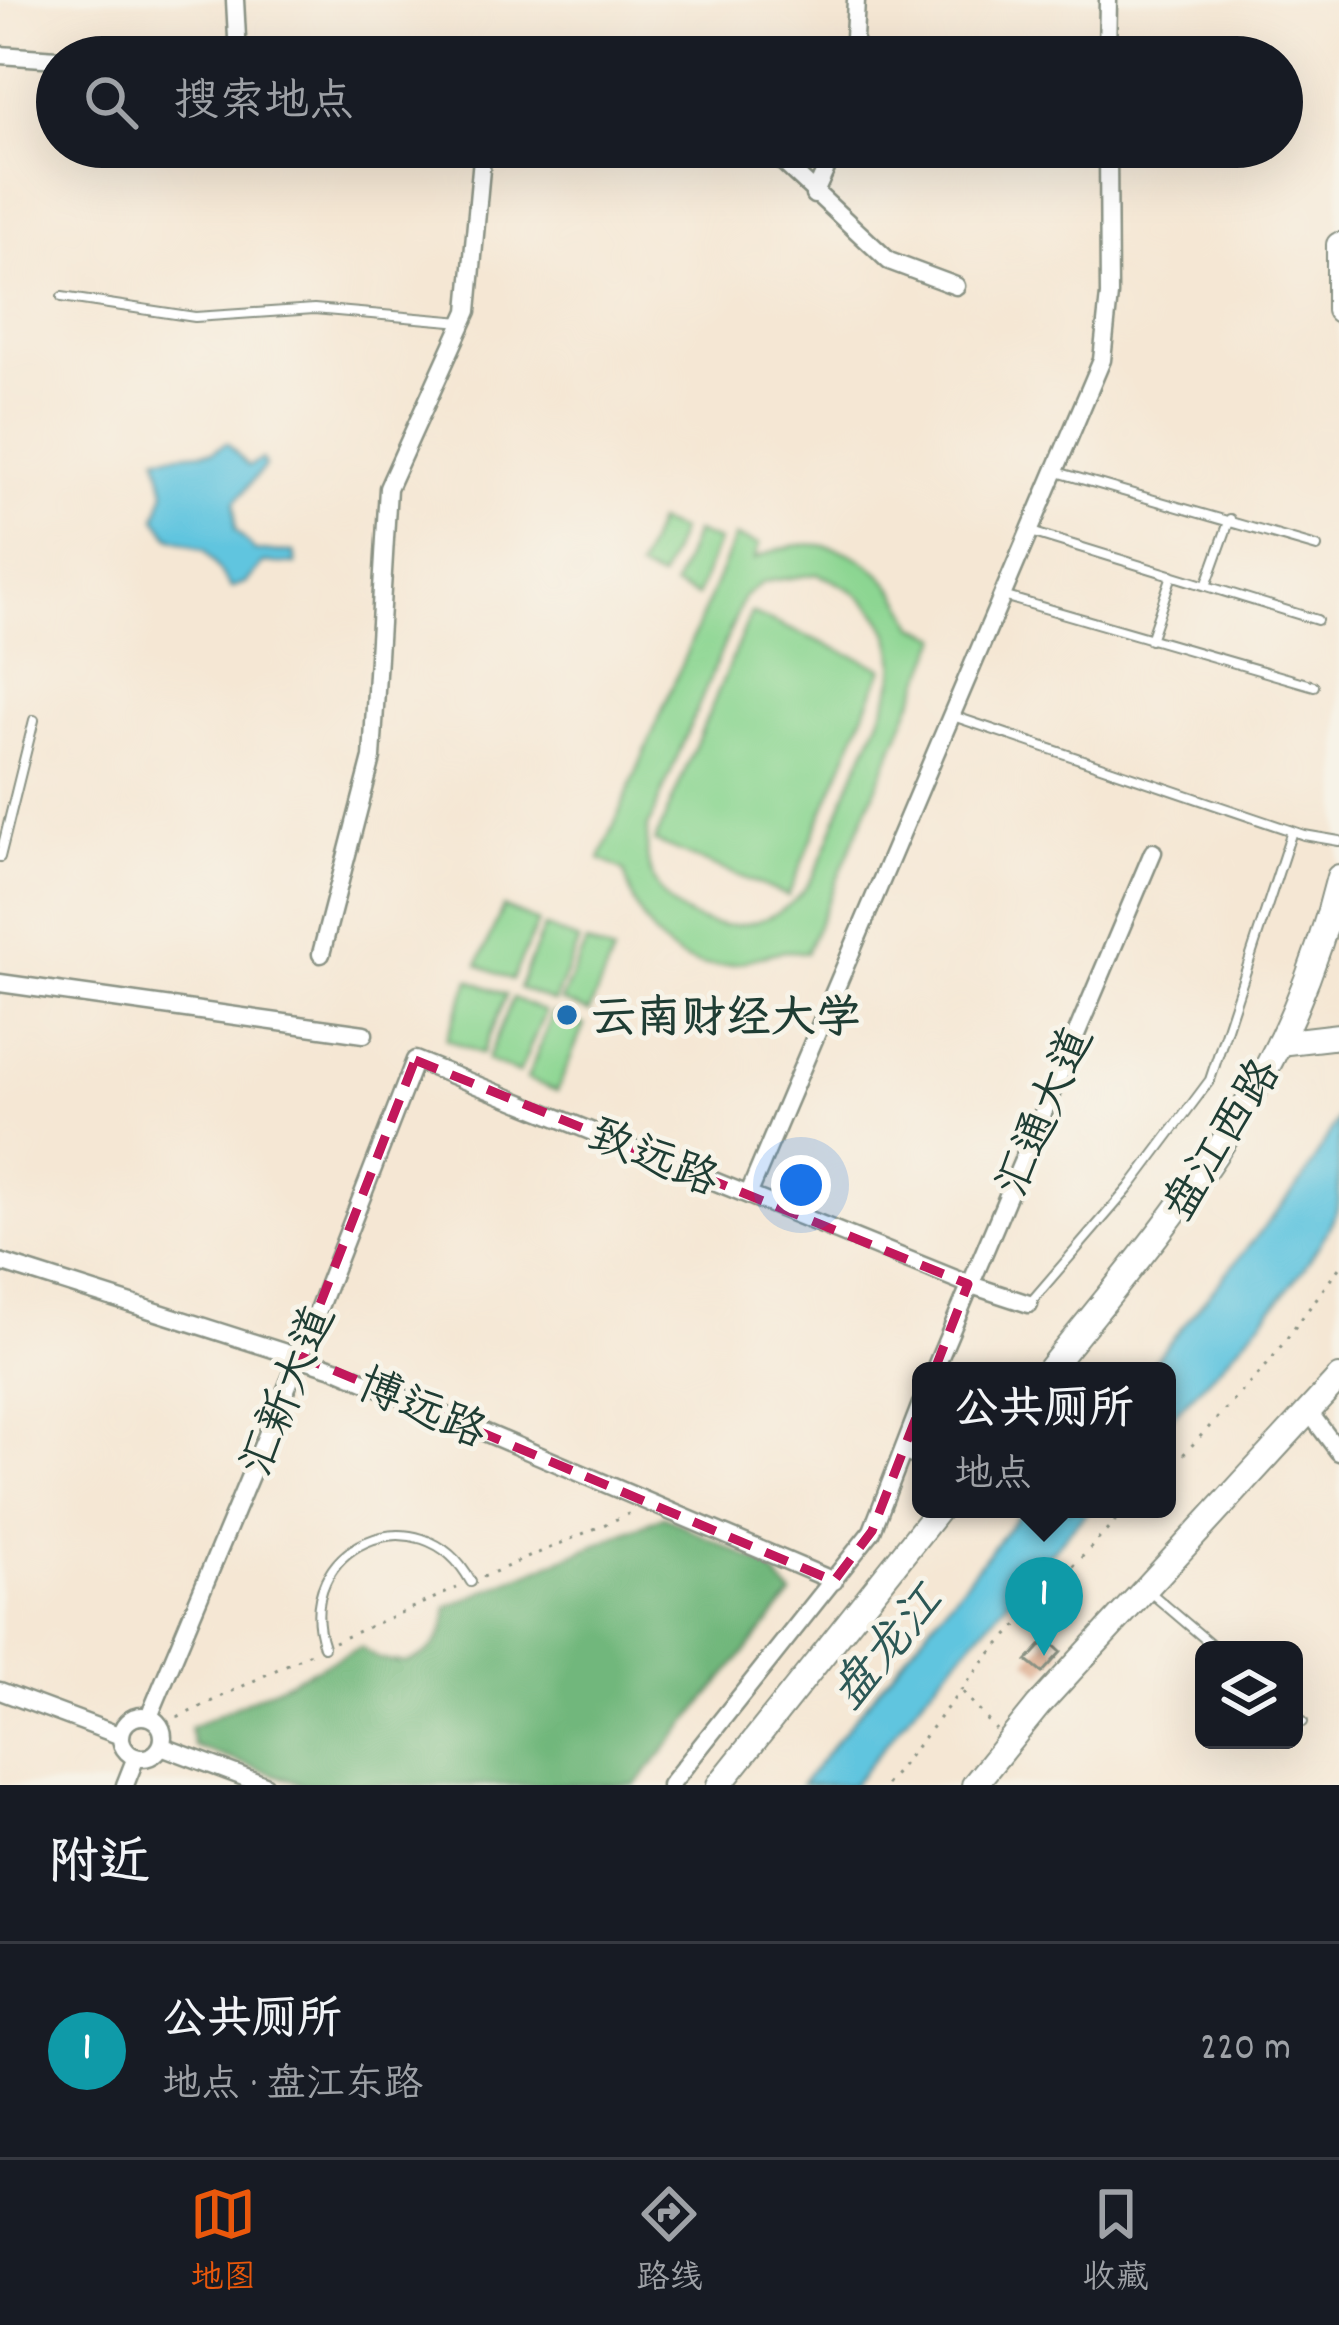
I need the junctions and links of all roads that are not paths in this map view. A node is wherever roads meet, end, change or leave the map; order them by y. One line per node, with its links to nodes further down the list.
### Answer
1 (235, 0): 4 (street)
2 (856, 0): 5 (street)
3 (1108, 0): 6 (street)
4 (237, 36)
5 (854, 36)
6 (1107, 36)
7 (0, 55): 8 (street)
8 (36, 58)
9 (481, 168): 18 (street)
10 (788, 168): 13 (street)
11 (826, 168): 13 (street)
12 (1108, 168): 19 (street)
13 (814, 195): 15 (street)
14 (1339, 245): 17 (street)
15 (956, 286)
16 (62, 297): 18 (lane)
17 (1339, 310)
18 (464, 322): 36 (street)
19 (1057, 472): 20 (lane); 21 (street)
20 (1229, 520): 22 (lane); 24 (lane)
21 (1029, 532): 23 (lane); 25 (street)
22 (1317, 547)
23 (1172, 575): 24 (lane); 27 (lane)
24 (1206, 586): 26 (lane)
25 (1002, 596): 27 (lane); 29 (street)
26 (1317, 620)
27 (1150, 640): 28 (lane)
28 (1314, 686)
29 (952, 715): 31 (lane); 42 (street)
30 (34, 720): 34 (lane)
31 (1292, 831): 32 (lane); 45 (lane)
32 (1339, 841)
33 (1153, 852): 44 (street, 汇通大道)
34 (0, 857)
35 (1339, 877): 40 (street, 盘江西路)
36 (322, 954)
37 (0, 982): 38 (street)
38 (364, 1034)
39 (1339, 1036): 40 (street)
40 (1280, 1043): 48 (street, 盘江西路)
41 (415, 1060): 42 (street, 致远路); 46 (street, 汇新大道)
42 (749, 1192): 44 (street, 致远路)
43 (0, 1262): 46 (street, 博远路)
44 (968, 1284): 45 (street, 致远路); 47 (street, 汇通大道)
45 (1028, 1304)
46 (301, 1356): 56 (street, 博远路); 62 (street, 汇新大道)
47 (938, 1362)
48 (1055, 1362)
49 (1339, 1378): 50 (street)
50 (1309, 1412): 52 (street); 58 (street)
51 (912, 1427): 53 (street)
52 (1339, 1452)
53 (901, 1455): 54 (lane); 56 (street)
54 (912, 1459)
55 (932, 1518): 69 (street)
56 (834, 1581): 68 (street)
57 (471, 1582): 60 (lane)
58 (1146, 1589): 59 (lane); 70 (street)
59 (1207, 1641)
60 (324, 1647)
61 (0, 1691): 63 (street)
62 (154, 1722): 63 (street); 64 (street)
63 (121, 1736): 65 (street)
64 (160, 1746): 65 (street); 67 (street)
65 (136, 1757): 66 (street)
66 (125, 1785)
67 (265, 1785)
68 (670, 1785)
69 (719, 1785)
70 (974, 1785)

